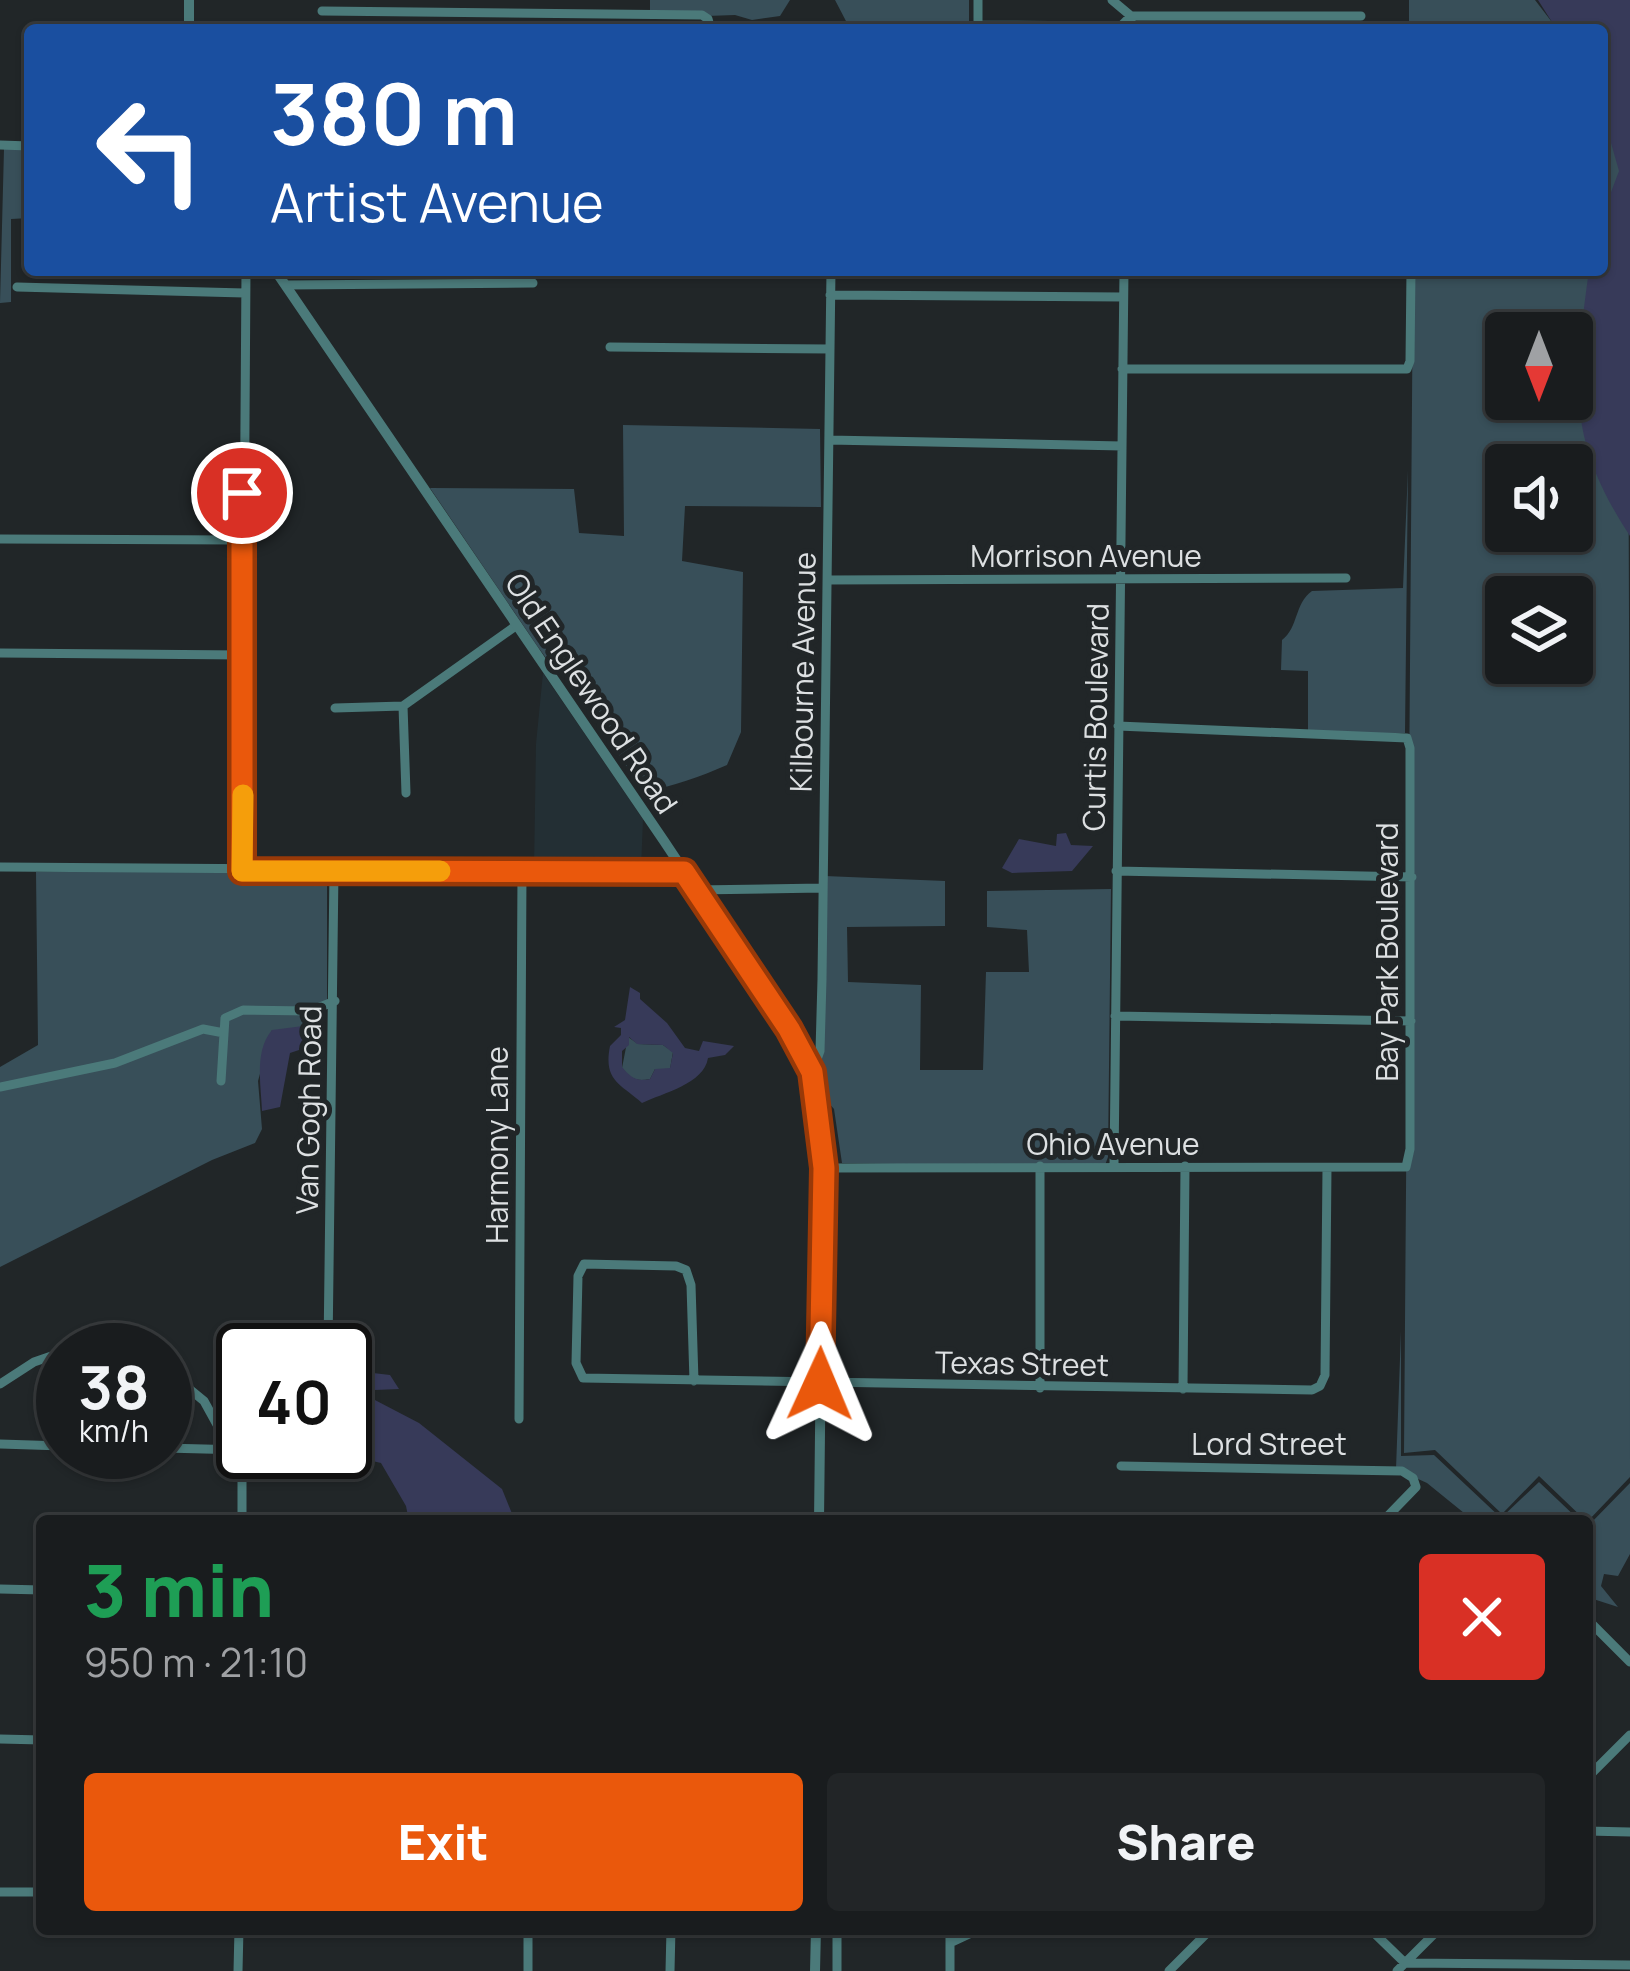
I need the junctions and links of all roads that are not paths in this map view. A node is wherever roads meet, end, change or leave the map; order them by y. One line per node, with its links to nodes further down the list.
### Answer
1 (1112, 0): 4 (street)
2 (322, 11): 3 (street)
3 (450, 14): 6 (street); 7 (street)
4 (1131, 16): 5 (street); 8 (street); 9 (street)
5 (1360, 16)
6 (450, 24)
7 (709, 24)
8 (1123, 24)
9 (1131, 24)
10 (245, 276): 18 (street)
11 (279, 276): 16 (street, Old Englewood Road)
12 (831, 276): 19 (street, Kilbourne Avenue)
13 (1124, 276): 20 (street, Curtis Boulevard)
14 (1411, 276): 23 (street)
15 (533, 283): 16 (street)
16 (286, 285): 31 (street, Old Englewood Road)
17 (16, 287): 18 (street)
18 (244, 292): 27 (street)
19 (830, 295): 20 (street); 22 (street, Kilbourne Avenue)
20 (1123, 297): 23 (street, Curtis Boulevard)
21 (610, 346): 22 (street)
22 (830, 350): 24 (street, Kilbourne Avenue)
23 (1122, 369): 25 (street, Curtis Boulevard)
24 (829, 440): 25 (street); 29 (street, Kilbourne Avenue)
25 (1122, 446): 30 (street, Curtis Boulevard)
26 (0, 539): 27 (street)
27 (241, 540): 33 (street)
28 (1346, 578): 30 (street, Morrison Avenue)
29 (827, 580): 30 (street, Morrison Avenue); 45 (street, Kilbourne Avenue)
30 (1121, 581): 36 (street, Curtis Boulevard)
31 (517, 625): 34 (street); 43 (street, Old Englewood Road)
32 (0, 653): 33 (street)
33 (243, 655): 39 (street)
34 (403, 706): 35 (street); 37 (street)
35 (335, 707)
36 (1118, 726): 41 (street, Curtis Boulevard); 44 (street, Bay Park Boulevard)
37 (406, 793)
38 (0, 867): 39 (street)
39 (242, 871): 40 (street)
40 (334, 871): 42 (street); 47 (street, Van Gogh Road)
41 (1116, 871): 44 (street); 48 (street, Curtis Boulevard)
42 (521, 872): 43 (street); 69 (street, Harmony Lane)
43 (684, 872): 46 (street, Old Englewood Road)
44 (1412, 877): 49 (street, Bay Park Boulevard)
45 (822, 888): 46 (street); 51 (street, Kilbourne Avenue)
46 (696, 890): 51 (street, Old Englewood Road)
47 (334, 1001): 50 (street); 60 (street, Van Gogh Road)
48 (1114, 1016): 49 (street); 55 (street, Curtis Boulevard)
49 (1411, 1021): 59 (street, Bay Park Boulevard)
50 (224, 1033): 52 (street); 53 (street)
51 (812, 1072): 57 (street, Old Englewood Road)
52 (221, 1081)
53 (0, 1087)
54 (1040, 1166): 55 (street, Ohio Avenue); 57 (street, Ohio Avenue); 65 (street)
55 (1114, 1166): 56 (street, Ohio Avenue)
56 (1185, 1166): 58 (street, Ohio Avenue); 66 (street)
57 (824, 1168): 64 (street, Old Englewood Road)
58 (1327, 1168): 59 (street, Ohio Avenue); 66 (street, Texas Street)
59 (1403, 1170)
60 (328, 1323)
61 (36, 1360): 63 (street)
62 (694, 1381): 62 (street, Texas Street); 64 (street, Texas Street)
63 (0, 1384)
64 (820, 1384): 65 (street, Texas Street); 75 (street, Old Englewood Road)
65 (1040, 1388): 66 (street, Texas Street)
66 (1184, 1389)
67 (192, 1391): 68 (street)
68 (216, 1418)
69 (519, 1419)
70 (0, 1444): 71 (street)
71 (36, 1445)
72 (1120, 1466): 76 (street, Lord Street)
73 (240, 1479): 74 (street)
74 (242, 1515)
75 (820, 1515)
76 (1389, 1515)
77 (0, 1589): 78 (street)
78 (36, 1590)
79 (1593, 1625): 80 (street)
80 (1630, 1662)
81 (1630, 1735): 84 (street)
82 (0, 1739): 83 (street)
83 (36, 1740)
84 (1593, 1772)
85 (1593, 1831): 86 (street)
86 (1630, 1832)
87 (0, 1892): 88 (street)
88 (36, 1892)
89 (238, 1935): 102 (street)
90 (528, 1935): 103 (street)
91 (671, 1935): 104 (street)
92 (816, 1935): 105 (street)
93 (837, 1935): 106 (street)
94 (950, 1935): 99 (street)
95 (967, 1935): 99 (street)
96 (1205, 1935): 108 (street)
97 (1375, 1935): 101 (street)
98 (1432, 1935): 101 (street)
99 (950, 1943): 107 (street)
100 (1630, 1965): 101 (street)
101 (1402, 1968)
102 (238, 1971)
103 (528, 1971)
104 (670, 1971)
105 (815, 1971)
106 (837, 1971)
107 (950, 1971)
108 (1169, 1971)

